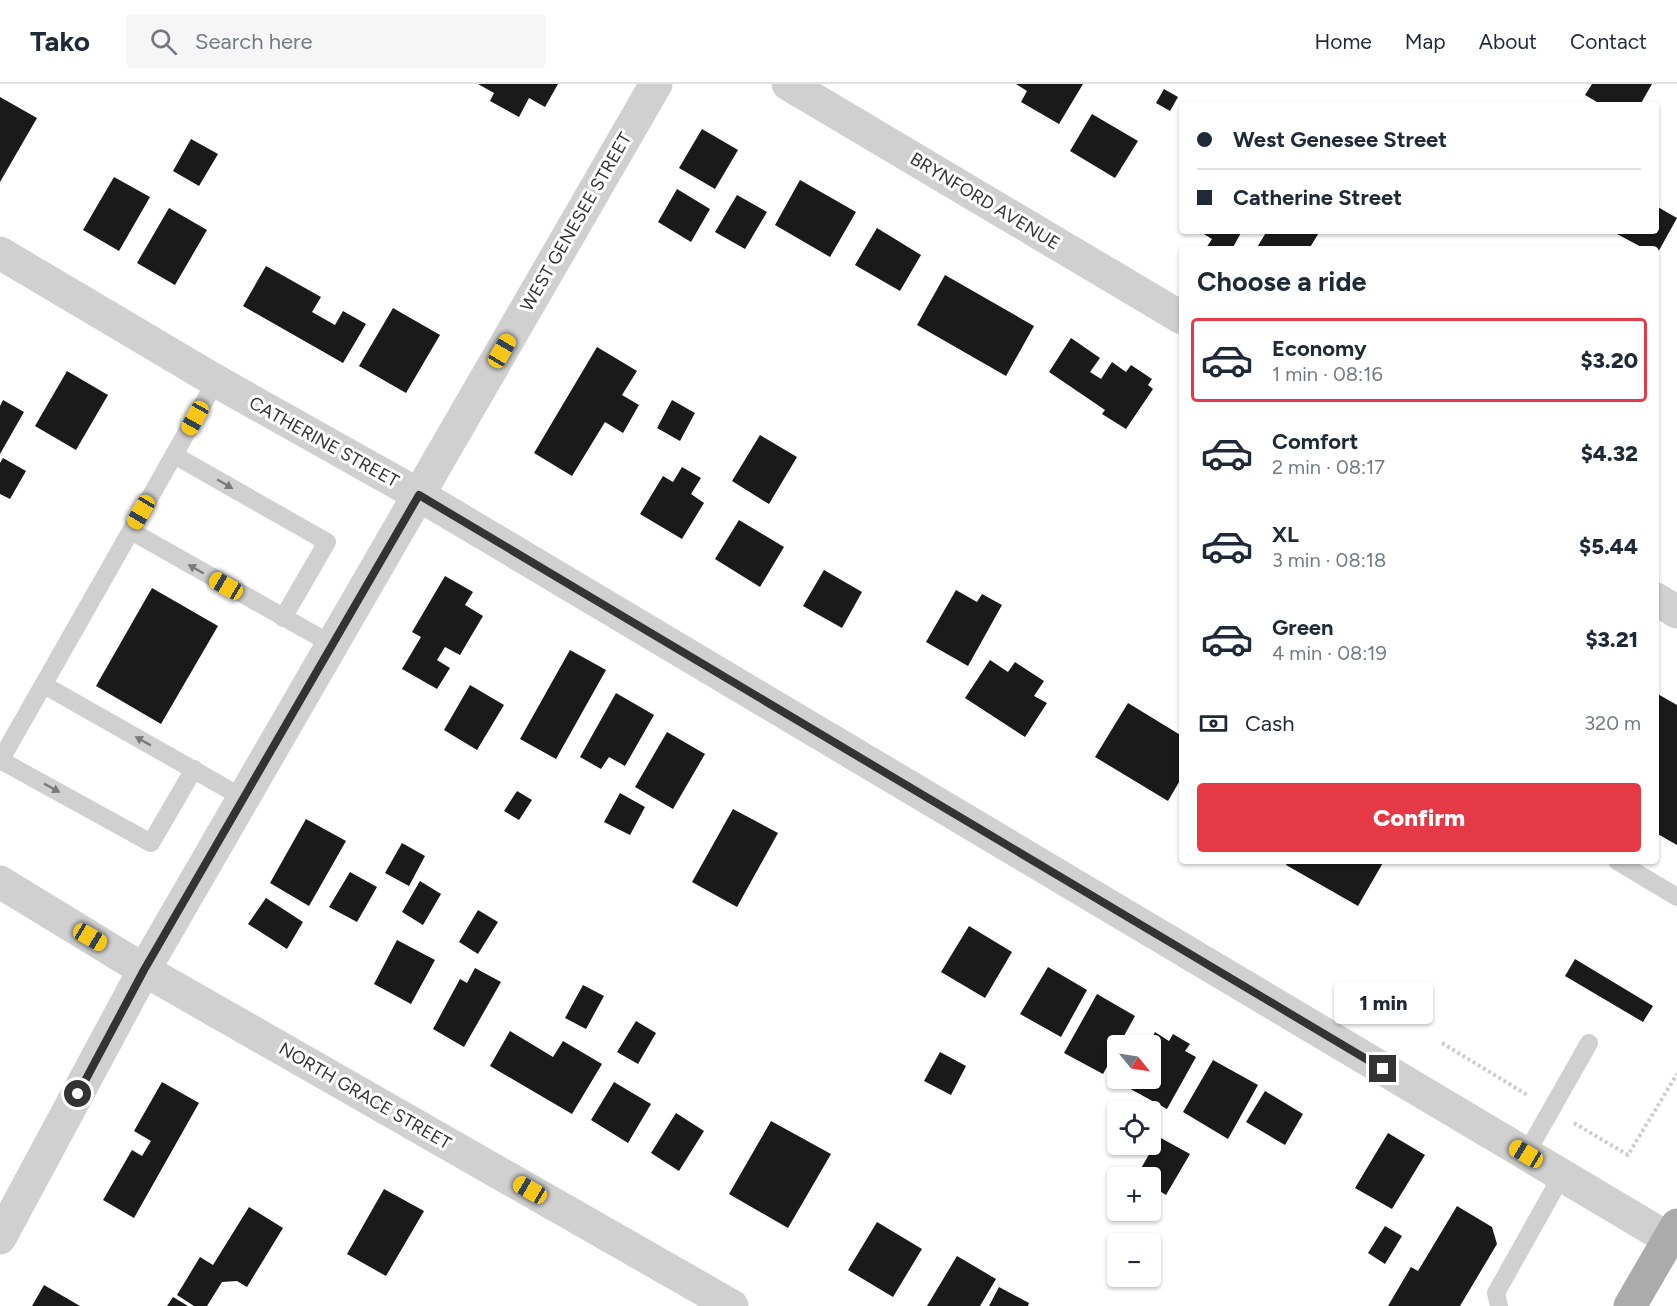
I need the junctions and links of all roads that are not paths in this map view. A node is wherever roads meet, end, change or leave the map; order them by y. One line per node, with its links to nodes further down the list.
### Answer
1 (656, 84): 7 (street, WEST GENESEE STREET)
2 (788, 84): 4 (street, BRYNFORD AVENUE)
3 (0, 253): 5 (street, CATHERINE STREET)
4 (1179, 316)
5 (216, 381): 6 (lane); 7 (street, CATHERINE STREET)
6 (174, 455): 8 (lane); 11 (lane, one-way to 11)
7 (419, 495): 12 (street, WEST GENESEE STREET); 22 (street, CATHERINE STREET)
8 (130, 531): 11 (lane, one-way to 8); 13 (lane)
9 (1659, 601): 10 (street)
10 (1677, 612)
11 (284, 618): 12 (lane)
12 (333, 645): 16 (street, WEST GENESEE STREET)
13 (44, 685): 14 (lane); 15 (lane, one-way to 13)
14 (0, 760): 15 (lane, one-way to 15)
15 (194, 770): 16 (lane)
16 (245, 799): 20 (street, WEST GENESEE STREET)
17 (1622, 864): 19 (lane)
18 (0, 882): 20 (street, NORTH GRACE STREET)
19 (1677, 897)
20 (144, 970): 25 (street, WEST GENESEE STREET); 26 (street, NORTH GRACE STREET)
21 (1589, 1043): 22 (lane)
22 (1526, 1154): 23 (street, CATHERINE STREET)
23 (1562, 1175): 24 (street, CATHERINE STREET); 27 (lane)
24 (1673, 1232): 28 (main road)
25 (0, 1238)
26 (732, 1306)
27 (1499, 1306)
28 (1630, 1306)

